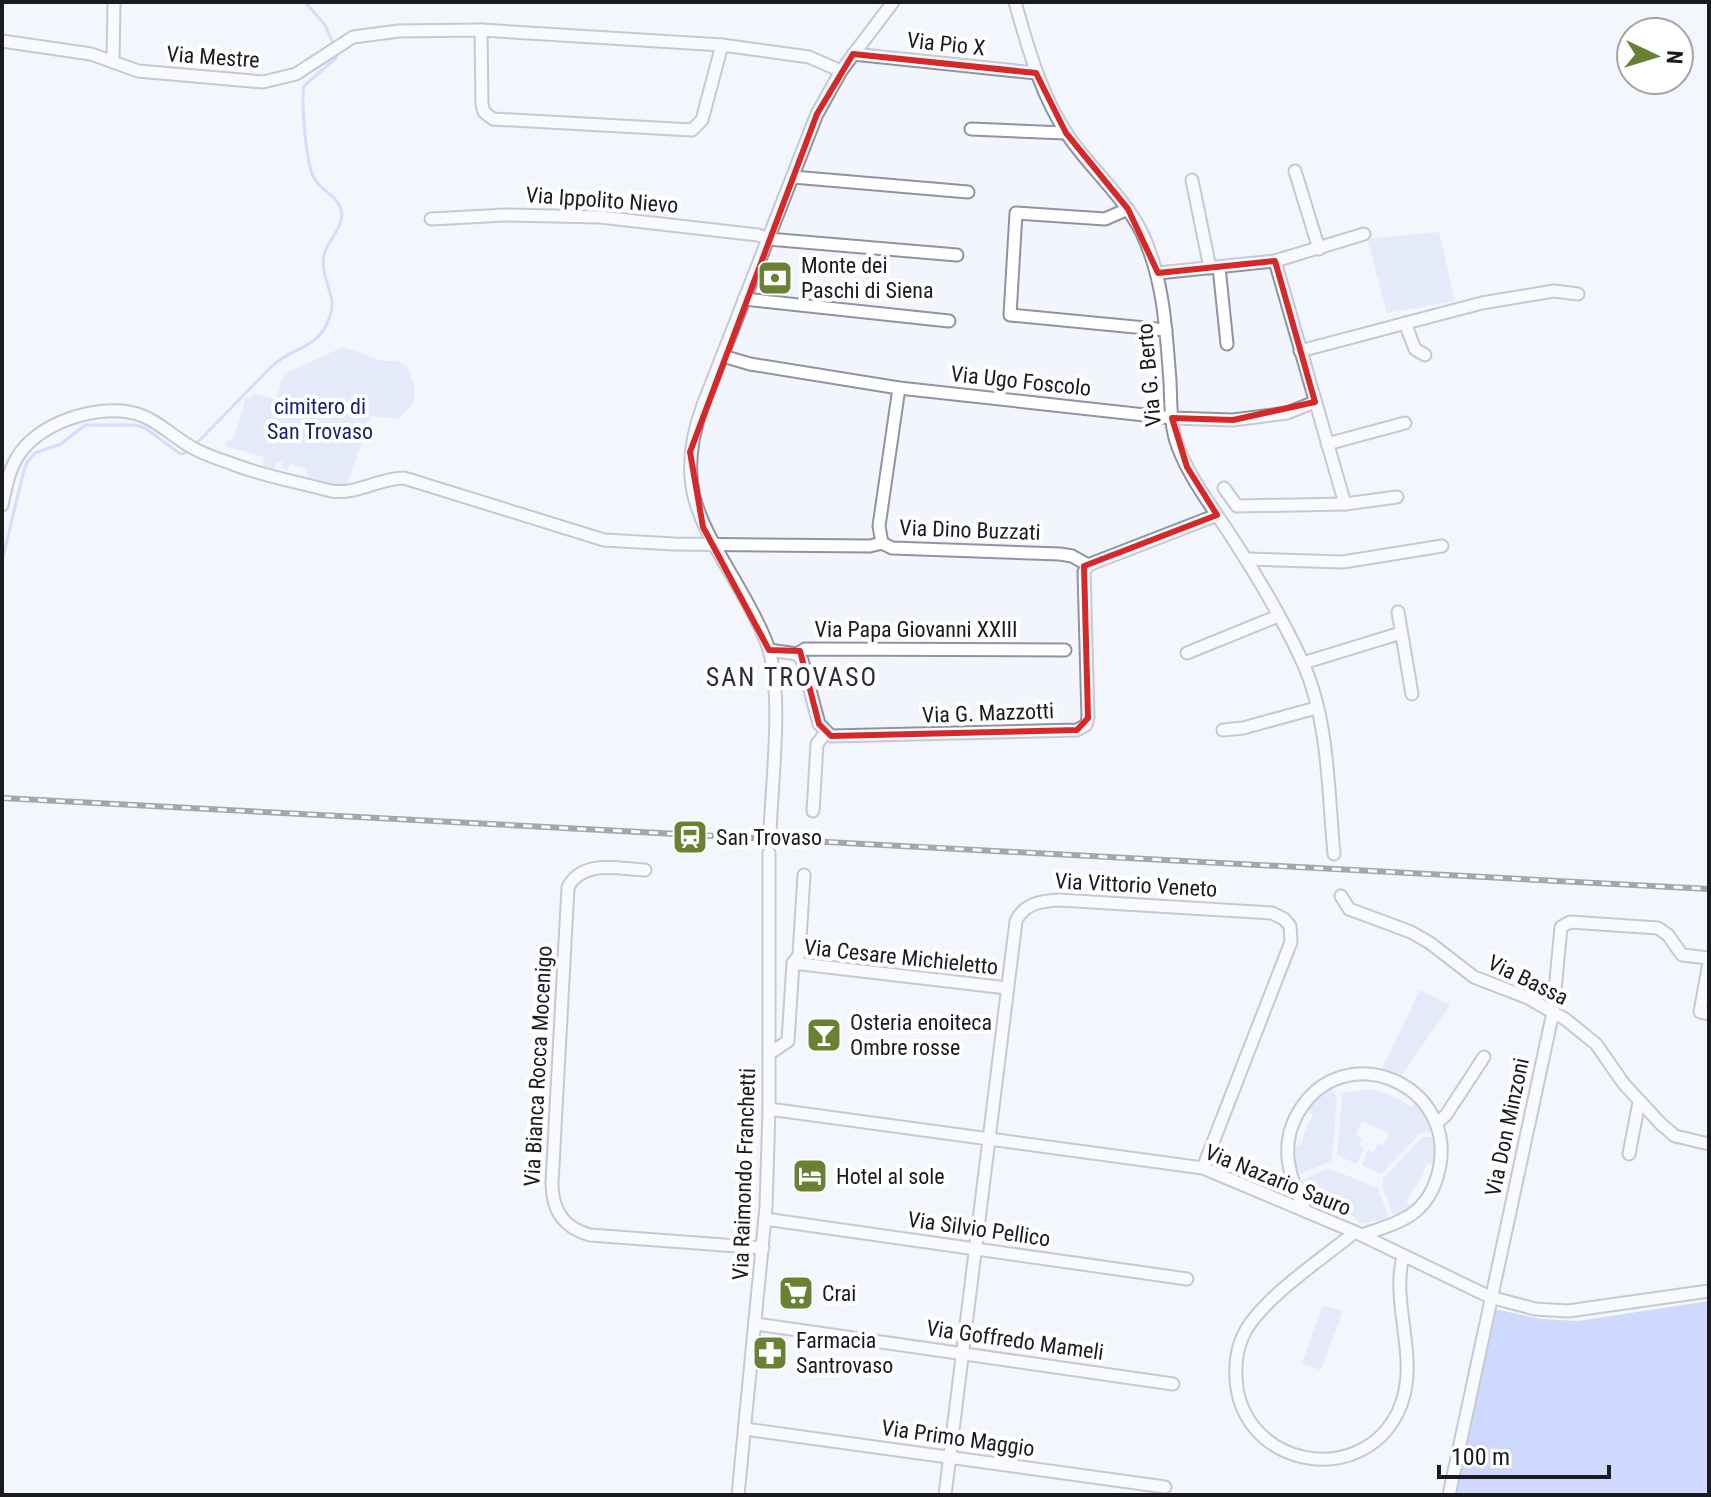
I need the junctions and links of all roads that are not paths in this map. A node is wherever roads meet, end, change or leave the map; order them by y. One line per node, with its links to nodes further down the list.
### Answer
1 (114, 2): 8 (street)
2 (893, 2): 7 (street)
3 (1015, 2): 10 (street, Via G. Berto)
4 (481, 30): 6 (street, Via Mestre); 6 (street); 8 (street, Via Mestre)
5 (2, 41): 8 (street, Via Mestre)
6 (722, 45): 9 (street, Via Mestre)
7 (853, 54): 9 (street); 10 (street, Via Pio X)
8 (113, 62)
9 (841, 71): 14 (street)
10 (1036, 73): 12 (street, Via G. Berto)
11 (971, 129): 12 (street)
12 (1066, 133): 17 (street, Via G. Berto)
13 (1295, 171): 21 (street)
14 (793, 177): 16 (street); 20 (street)
15 (1192, 180): 24 (street)
16 (968, 192)
17 (1128, 209): 25 (street, Via G. Berto); 30 (street)
18 (431, 219): 20 (street, Via Ippolito Nievo)
19 (1364, 234): 21 (street)
20 (768, 239): 22 (street); 27 (street)
21 (1319, 249): 23 (street)
22 (957, 255)
23 (1275, 261): 24 (street); 32 (street)
24 (1214, 267): 25 (street); 31 (street)
25 (1158, 273): 30 (street, Via G. Berto)
26 (1578, 294): 29 (street)
27 (744, 299): 28 (street); 34 (street)
28 (949, 321)
29 (1405, 323): 32 (street); 33 (street)
30 (1166, 330): 37 (street, Via G. Berto)
31 (1227, 344)
32 (1300, 351): 36 (street)
33 (1425, 355)
34 (723, 356): 35 (street, Via Ugo Foscolo); 45 (street)
35 (899, 388): 37 (street, Via Ugo Foscolo); 46 (street)
36 (1315, 402): 37 (street, Via Ugo Foscolo); 39 (street)
37 (1172, 418): 44 (street, Via G. Berto)
38 (1405, 423): 39 (street)
39 (1327, 444): 42 (street)
40 (1224, 488): 42 (street)
41 (1397, 497): 42 (street)
42 (1345, 504)
43 (2, 505): 45 (street, Via Dino Buzzati)
44 (1217, 515): 48 (street, Via G. Berto); 49 (street)
45 (712, 543): 46 (street, Via Dino Buzzati); 53 (street)
46 (882, 543): 49 (street, Via Dino Buzzati)
47 (1442, 546): 48 (street)
48 (1247, 559): 51 (street, Via G. Berto)
49 (1088, 565): 61 (street, Via G. Mazzotti)
50 (1398, 612): 52 (street)
51 (1278, 616): 55 (street); 57 (street, Via G. Berto)
52 (1401, 633): 57 (street); 58 (street)
53 (769, 650): 56 (street, Via Papa Giovanni XXIII); 63 (street)
54 (1065, 650): 56 (street, Via Papa Giovanni XXIII)
55 (1187, 653)
56 (797, 654): 61 (street)
57 (1303, 663): 59 (street, Via G. Berto)
58 (1412, 694)
59 (1316, 708): 60 (street); 65 (street, Via G. Berto)
60 (1223, 730)
61 (826, 732): 62 (street)
62 (813, 811)
63 (770, 832)
64 (769, 853): 74 (street, Via Raimondo Franchetti)
65 (1334, 854)
66 (645, 870): 86 (street, Via Bianca Rocca Mocenigo)
67 (804, 875): 70 (street)
68 (1341, 896): 72 (street, Via Bassa)
69 (1709, 960): 72 (street, Via Don Minzoni); 73 (street, Via Don Minzoni)
70 (793, 963): 71 (street, Via Cesare Michieletto); 74 (street, Via Cesare Michieletto)
71 (1007, 988): 79 (street, Via Vittorio Veneto); 82 (street, Via Vittorio Veneto)
72 (1553, 1012): 76 (street, Via Bassa); 91 (street, Via Don Minzoni)
73 (1709, 1014)
74 (769, 1054): 77 (street, Via Raimondo Franchetti)
75 (1484, 1057): 78 (street)
76 (1639, 1102): 80 (street, Via Bassa); 81 (street)
77 (769, 1109): 79 (street, Via Nazario Sauro); 84 (street, Via Raimondo Franchetti)
78 (1437, 1123): 83 (street); 85 (street)
79 (988, 1139): 82 (street, Via Nazario Sauro); 87 (street, Via Vittorio Veneto)
80 (1709, 1144)
81 (1629, 1154)
82 (1203, 1168): 83 (street, Via Nazario Sauro)
83 (1306, 1211): 85 (street, Via Nazario Sauro)
84 (765, 1219): 86 (street, Via Raimondo Franchetti); 87 (street, Via Silvio Pellico)
85 (1358, 1234): 88 (street, Via Nazario Sauro); 88 (street)
86 (763, 1248): 92 (street, Via Raimondo Franchetti)
87 (973, 1248): 89 (street, Via Silvio Pellico); 93 (street, Via Vittorio Veneto)
88 (1403, 1256): 91 (street, Via Nazario Sauro)
89 (1187, 1279)
90 (1709, 1291): 91 (street, Via Nazario Sauro)
91 (1490, 1297): 100 (street, Via Don Minzoni)
92 (756, 1324): 93 (street, Via Goffredo Mameli); 95 (street, Via Raimondo Franchetti)
93 (964, 1353): 94 (street, Via Goffredo Mameli); 96 (street, Via Vittorio Veneto)
94 (1173, 1384)
95 (745, 1429): 96 (street, Via Primo Maggio); 98 (street, Via Raimondo Franchetti)
96 (950, 1457): 97 (street, Via Primo Maggio); 99 (street, Via Vittorio Veneto)
97 (1165, 1487)
98 (738, 1495)
99 (945, 1495)
100 (1449, 1495)

